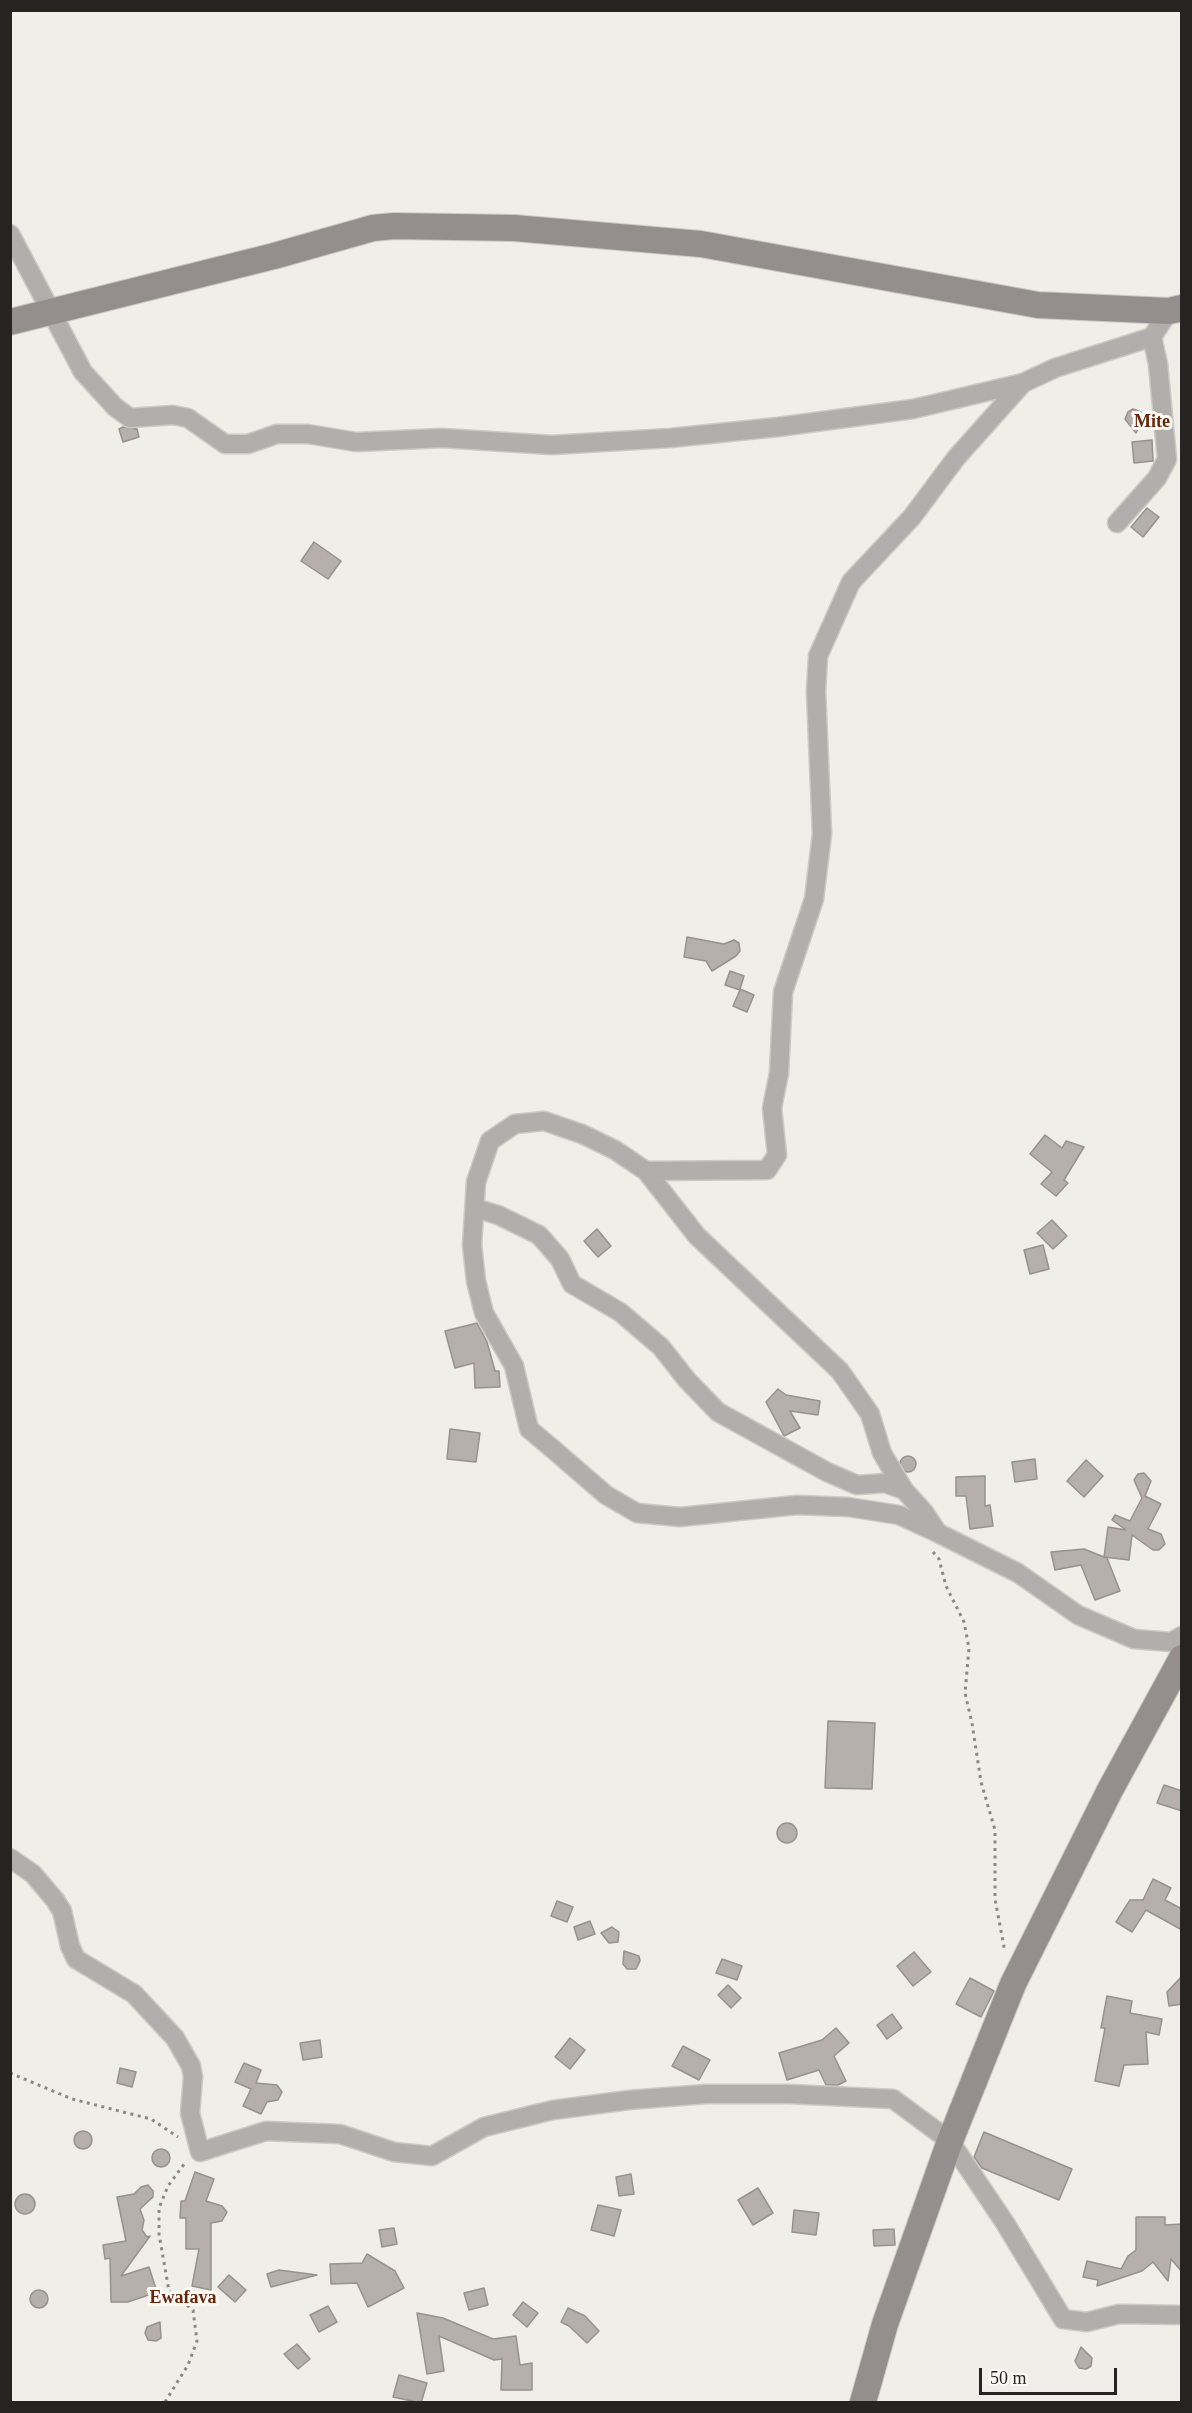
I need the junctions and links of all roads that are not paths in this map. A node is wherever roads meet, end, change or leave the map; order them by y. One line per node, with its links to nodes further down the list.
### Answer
1 (10, 234): 3 (street)
2 (1175, 310): 3 (street); 5 (street)
3 (50, 311): 4 (street); 6 (street)
4 (10, 322)
5 (1152, 337): 6 (street); 7 (street)
6 (1023, 383): 8 (street)
7 (1117, 524)
8 (646, 1171): 9 (street); 10 (street)
9 (475, 1208): 10 (street); 11 (street)
10 (904, 1490): 11 (street)
11 (938, 1533): 12 (street)
12 (1182, 1636)
13 (1182, 1658): 15 (street)
14 (10, 1858): 15 (street)
15 (950, 2141): 16 (street); 17 (street)
16 (1182, 2316)
17 (863, 2403)

